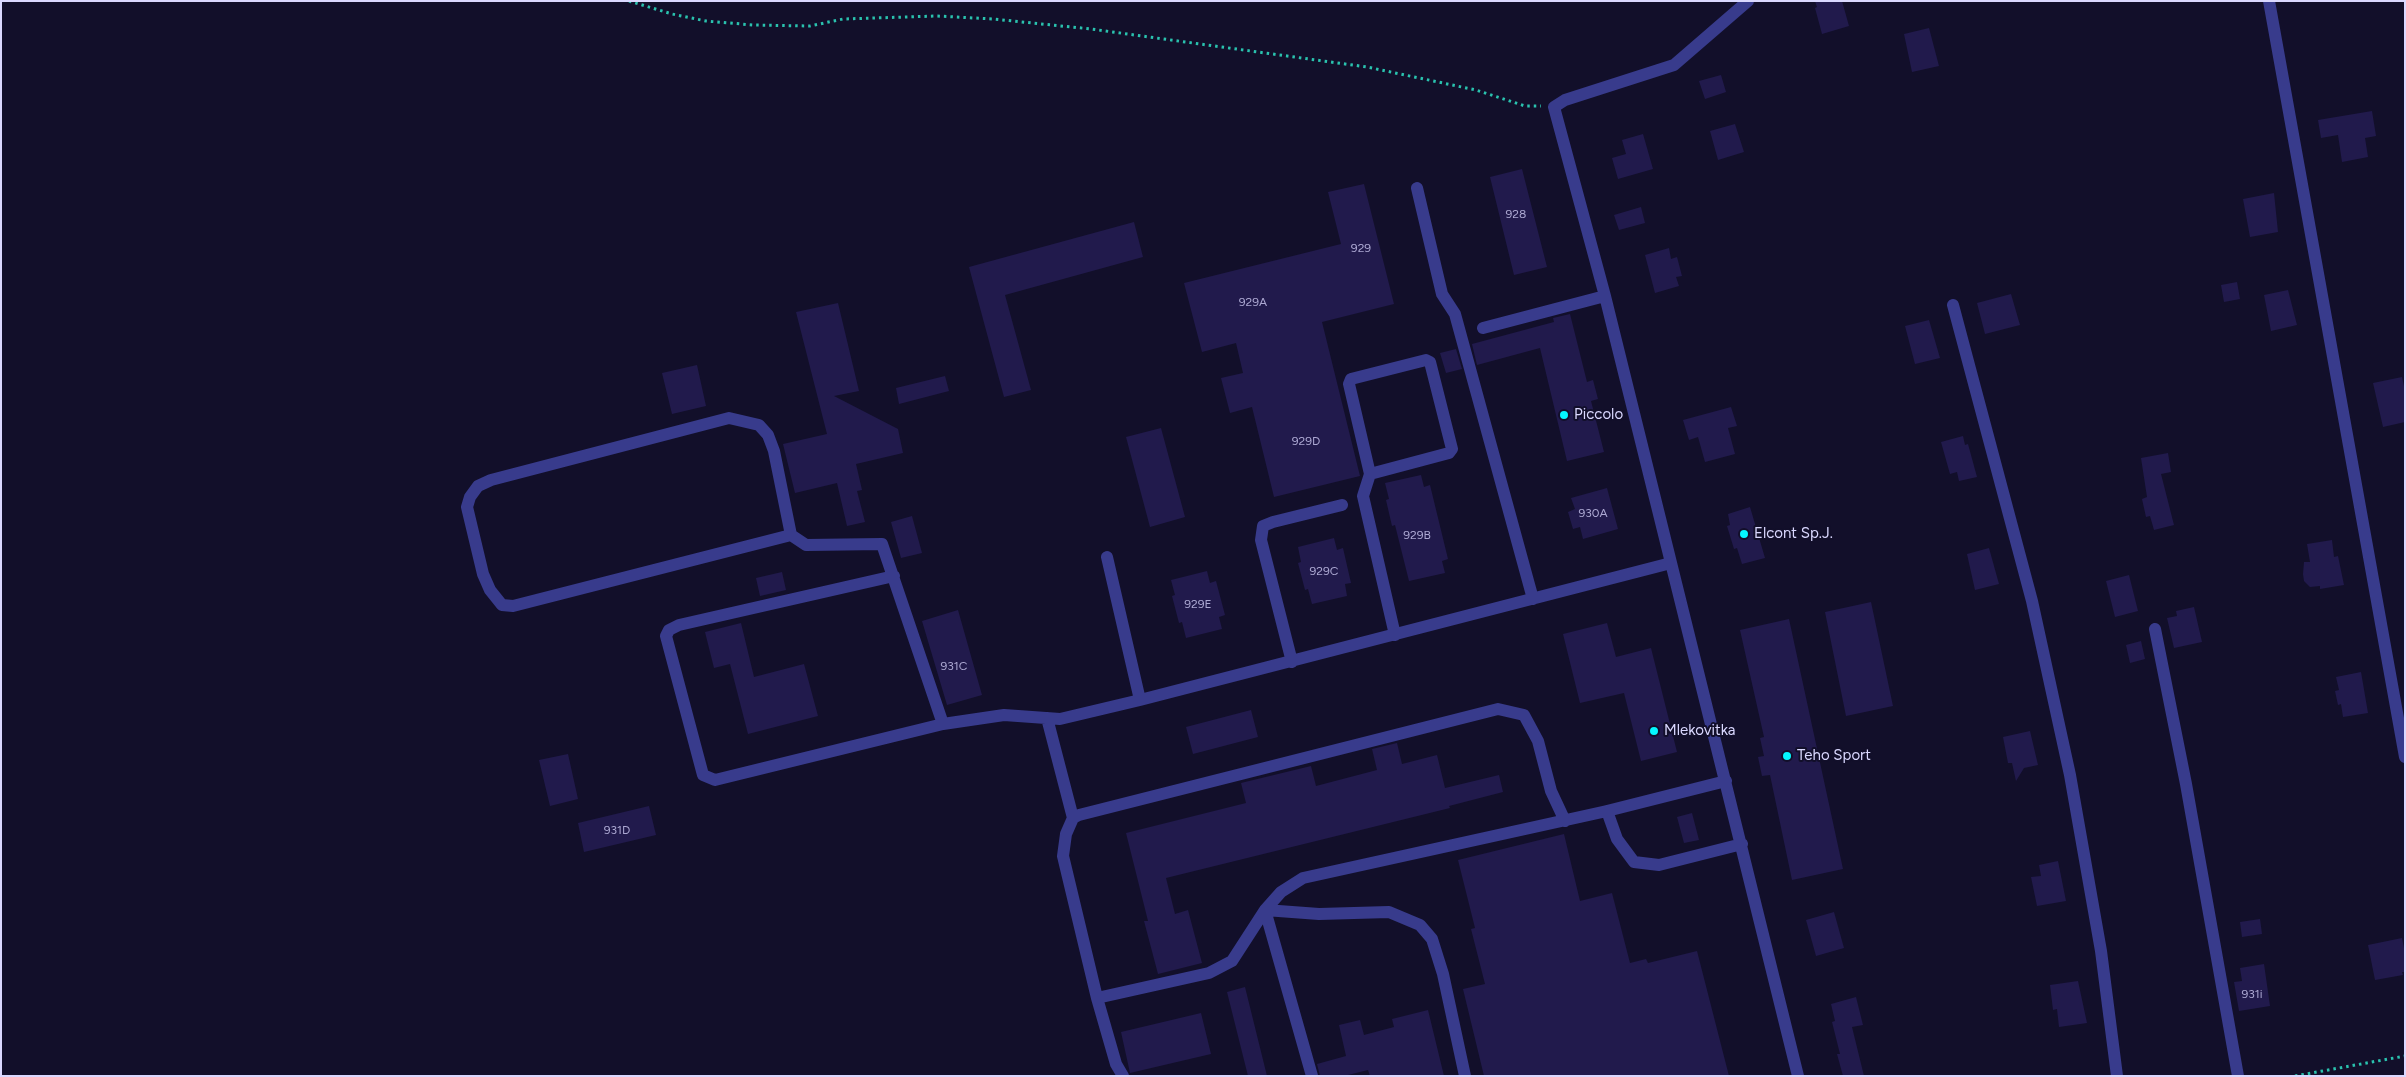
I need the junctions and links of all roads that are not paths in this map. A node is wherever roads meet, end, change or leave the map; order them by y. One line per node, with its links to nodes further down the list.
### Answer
1 (1748, 1): 4 (street)
2 (2269, 1): 20 (street)
3 (1417, 188): 13 (street)
4 (1605, 296): 6 (street); 11 (street)
5 (1953, 305): 32 (street)
6 (1483, 328)
7 (1370, 474): 7 (street); 15 (street)
8 (1342, 505): 16 (street)
9 (791, 535): 9 (street); 12 (street)
10 (1106, 557): 17 (street)
11 (1671, 563): 13 (street); 21 (street)
12 (894, 576): 19 (street); 19 (street)
13 (1533, 599): 15 (street)
14 (2155, 629): 33 (street)
15 (1395, 634): 16 (street)
16 (1292, 662): 17 (street)
17 (1140, 700): 18 (street)
18 (1047, 718): 19 (street); 23 (street)
19 (943, 724)
20 (2405, 757)
21 (1726, 781): 22 (street); 25 (street)
22 (1607, 811): 24 (street); 25 (street)
23 (1073, 818): 24 (street); 27 (street)
24 (1565, 820): 26 (street)
25 (1742, 844): 31 (street)
26 (1265, 910): 27 (street); 29 (street); 30 (street)
27 (1097, 998): 28 (street)
28 (1123, 1076)
29 (1312, 1076)
30 (1465, 1076)
31 (1798, 1076)
32 (2116, 1076)
33 (2238, 1076)

